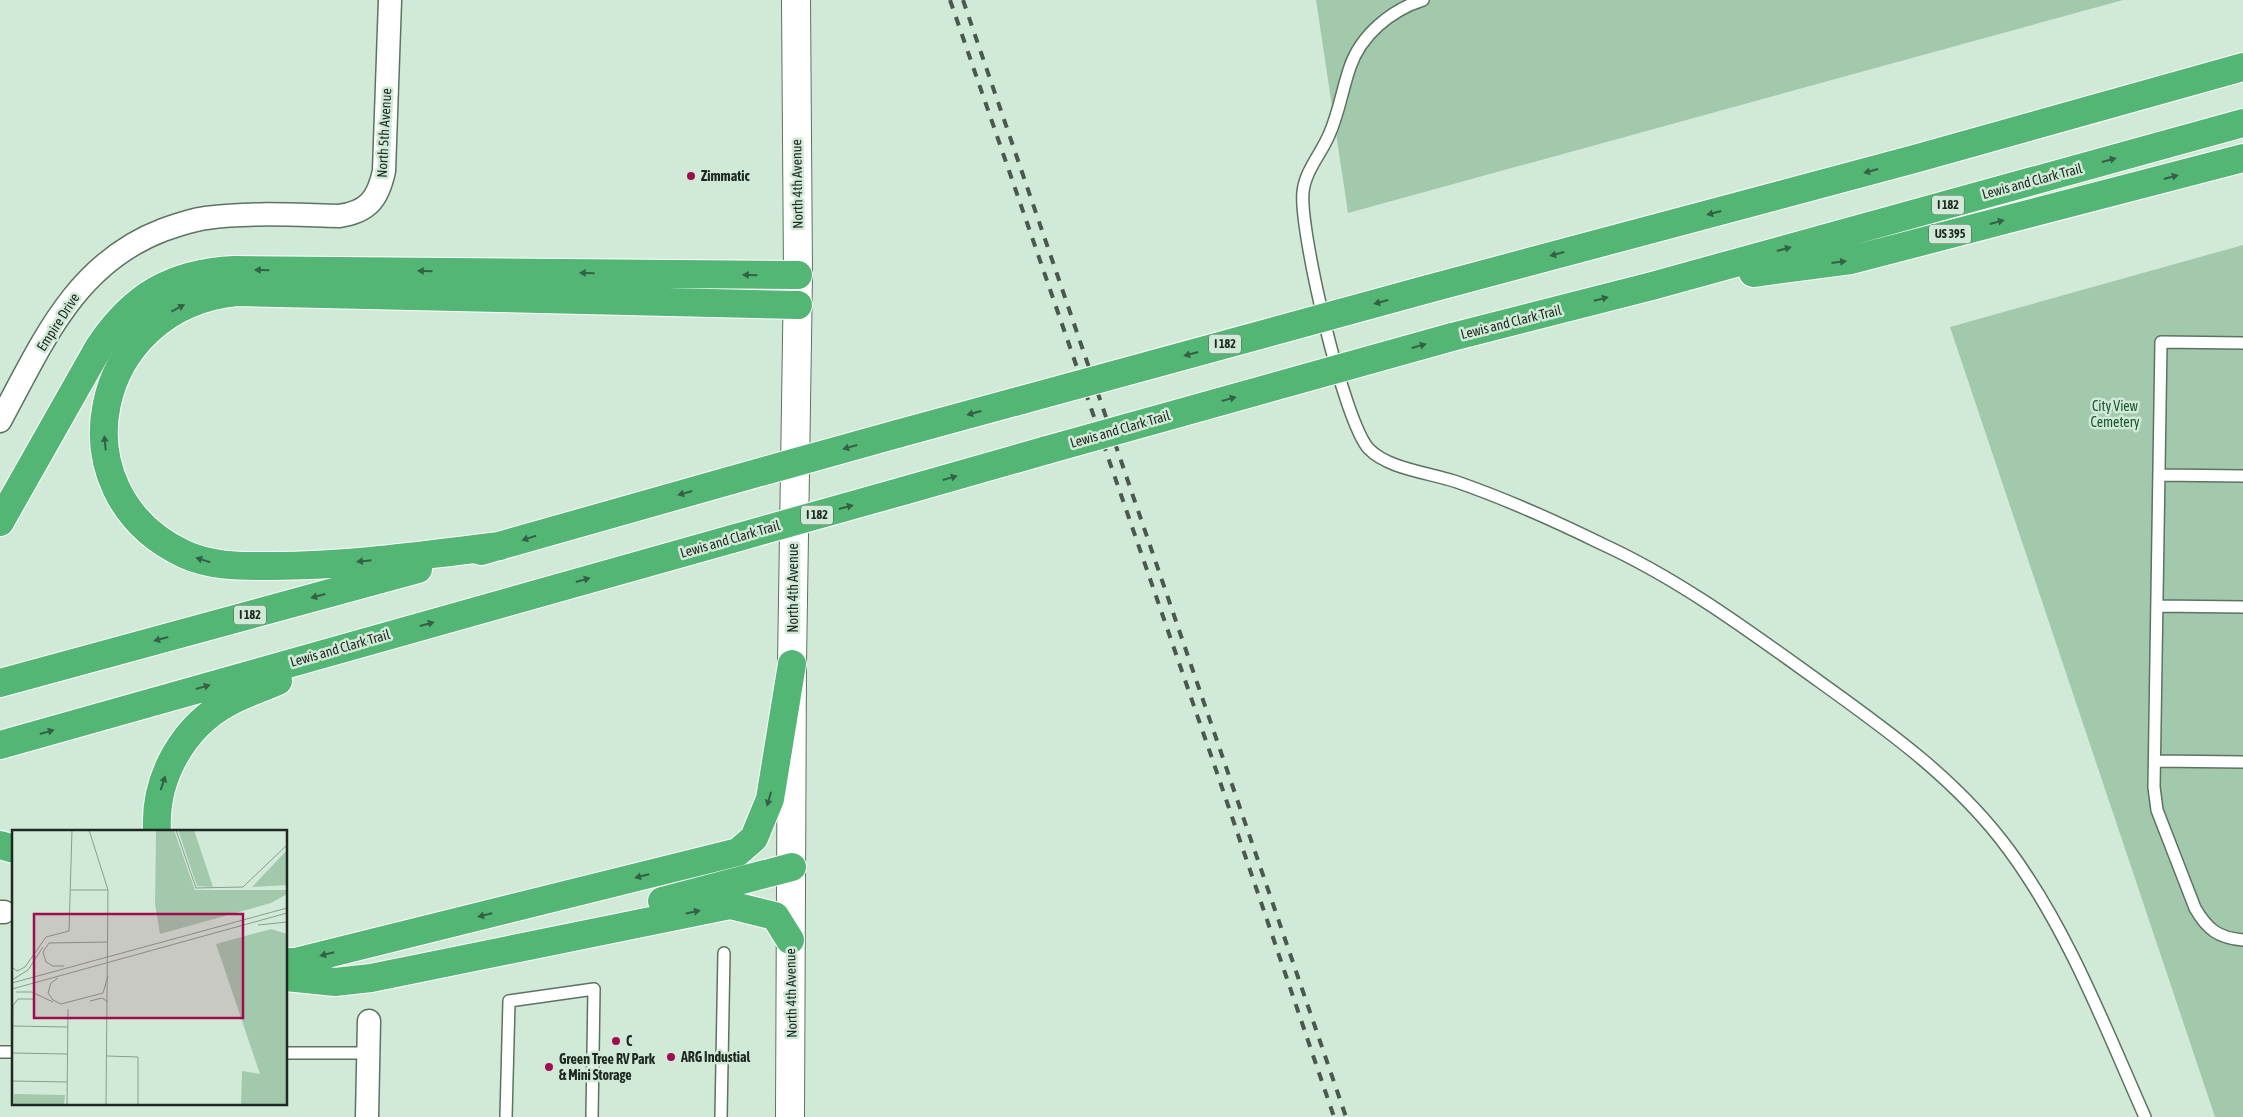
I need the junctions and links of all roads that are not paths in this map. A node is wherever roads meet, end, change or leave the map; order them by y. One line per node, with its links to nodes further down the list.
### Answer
1 (390, 0): 9 (street, North 5th Avenue)
2 (796, 0): 10 (main road, North 4th Avenue)
3 (1423, 0): 44 (lane)
4 (2243, 50): 7 (highway)
5 (2243, 67): 7 (highway, I 182)
6 (2243, 124): 11 (highway, Lewis and Clark Trail / I 182, one-way to 6)
7 (1918, 158): 18 (highway, I 182, one-way to 18, bridge)
8 (2243, 158): 11 (highway, US 395, one-way to 8)
9 (224, 217): 14 (street, Empire Drive)
10 (798, 275): 12 (main road, North 4th Avenue); 17 (highway, one-way to 17)
11 (1652, 286): 21 (highway, Lewis and Clark Trail / I 182, one-way to 11, bridge)
12 (798, 305): 18 (highway, one-way to 12); 22 (main road, North 4th Avenue)
13 (2243, 343): 15 (lane)
14 (0, 421)
15 (2159, 475): 16 (lane); 19 (lane)
16 (2243, 476)
17 (0, 522)
18 (500, 546): 23 (highway, I 182, one-way to 23)
19 (2157, 606): 20 (lane); 25 (lane)
20 (2243, 607)
21 (380, 637): 24 (highway, Lewis and Clark Trail / I 182, one-way to 21); 27 (highway, one-way to 21)
22 (792, 664): 28 (highway, one-way to 28); 29 (main road, North 4th Avenue)
23 (0, 684)
24 (0, 745)
25 (2155, 761): 26 (lane); 31 (lane)
26 (2243, 762)
27 (157, 830)
28 (738, 852): 29 (highway); 33 (highway, one-way to 33)
29 (792, 867): 30 (main road, North 4th Avenue); 35 (highway)
30 (790, 940): 35 (highway, one-way to 30); 43 (main road, North 4th Avenue)
31 (2243, 940)
32 (724, 953): 42 (lane)
33 (288, 962)
34 (288, 977): 35 (highway)
35 (371, 978)
36 (368, 1021): 38 (street)
37 (288, 1053): 38 (lane)
38 (368, 1053): 39 (street)
39 (367, 1117)
40 (506, 1117): 41 (lane)
41 (592, 1117)
42 (721, 1117)
43 (790, 1117)
44 (2145, 1117)

